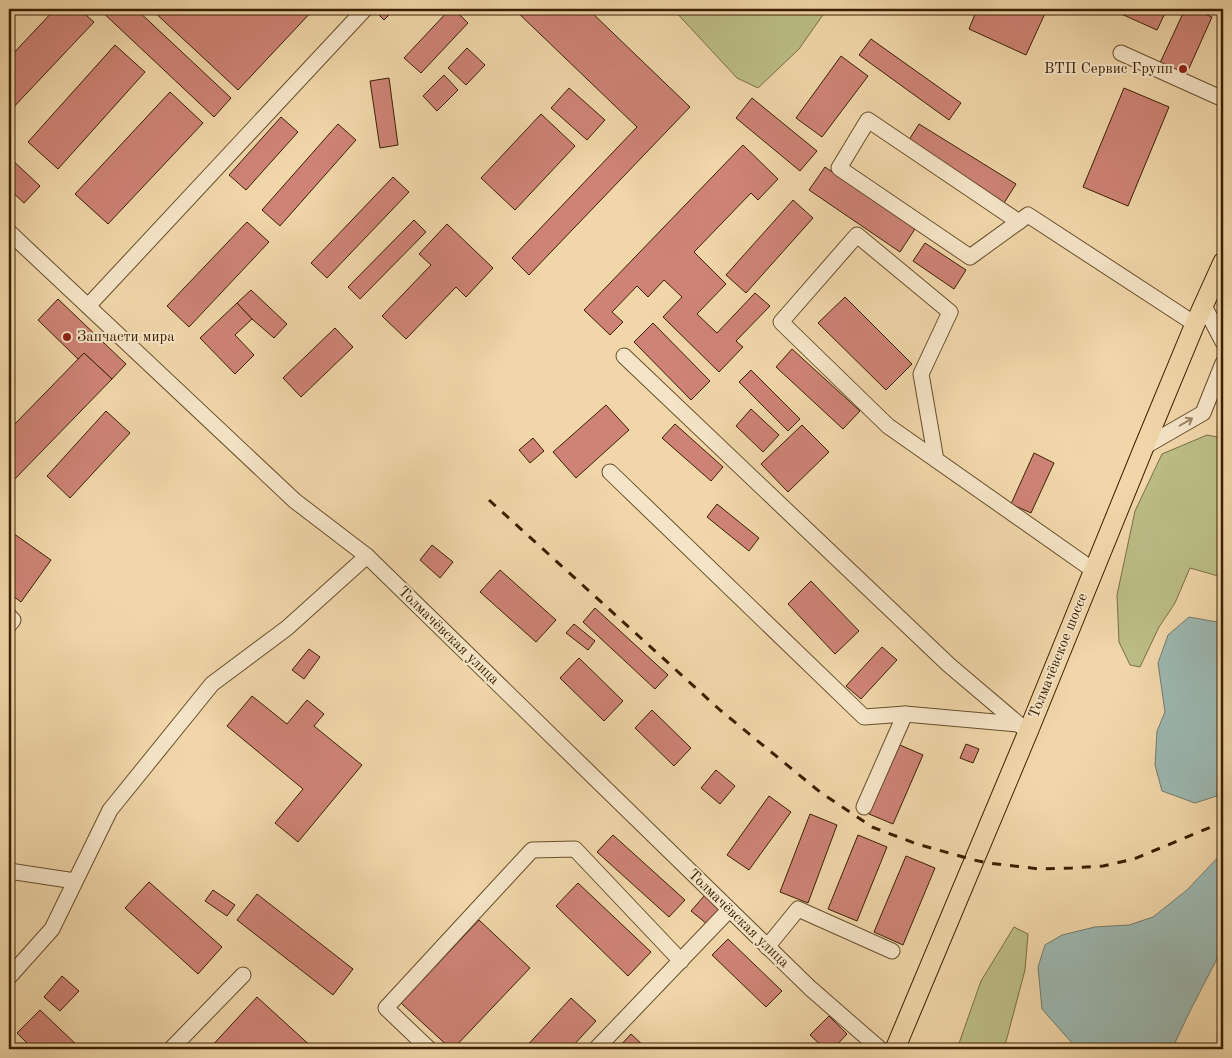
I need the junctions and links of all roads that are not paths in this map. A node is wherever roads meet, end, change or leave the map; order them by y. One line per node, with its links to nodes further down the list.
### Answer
1 (365, 9): 7 (street)
2 (1121, 53): 3 (street)
3 (1223, 99)
4 (1019, 222): 4 (street); 9 (street)
5 (9, 232): 7 (street, Толмачёвская улица)
6 (1223, 262): 8 (main road, Толмачёвское шоссе)
7 (88, 306): 16 (street, Толмачёвская улица)
8 (1204, 306): 9 (main road, Толмачёвское шоссе); 10 (street)
9 (1195, 324): 13 (main road, Толмачёвское шоссе)
10 (1223, 342)
11 (624, 356): 21 (street)
12 (1223, 363): 13 (street, one-way to 12)
13 (1144, 447): 17 (main road, Толмачёвское шоссе)
14 (936, 460): 14 (street); 17 (street)
15 (610, 472): 20 (street)
16 (367, 556): 24 (street); 25 (street, Толмачёвская улица)
17 (1093, 570): 21 (main road, Толмачёвское шоссе)
18 (9, 616): 19 (street)
19 (9, 625)
20 (905, 714): 21 (street); 22 (street)
21 (1023, 728): 35 (main road, Толмачёвское шоссе)
22 (864, 807)
23 (9, 871): 24 (street)
24 (75, 881): 30 (street)
25 (729, 910): 26 (street, Толмачёвская улица); 28 (street)
26 (767, 947): 27 (street); 34 (street, Толмачёвская улица)
27 (892, 951)
28 (681, 961): 32 (street); 33 (street)
29 (243, 975): 31 (street)
30 (9, 977)
31 (171, 1049)
32 (429, 1049)
33 (596, 1049)
34 (880, 1049)
35 (894, 1049)

